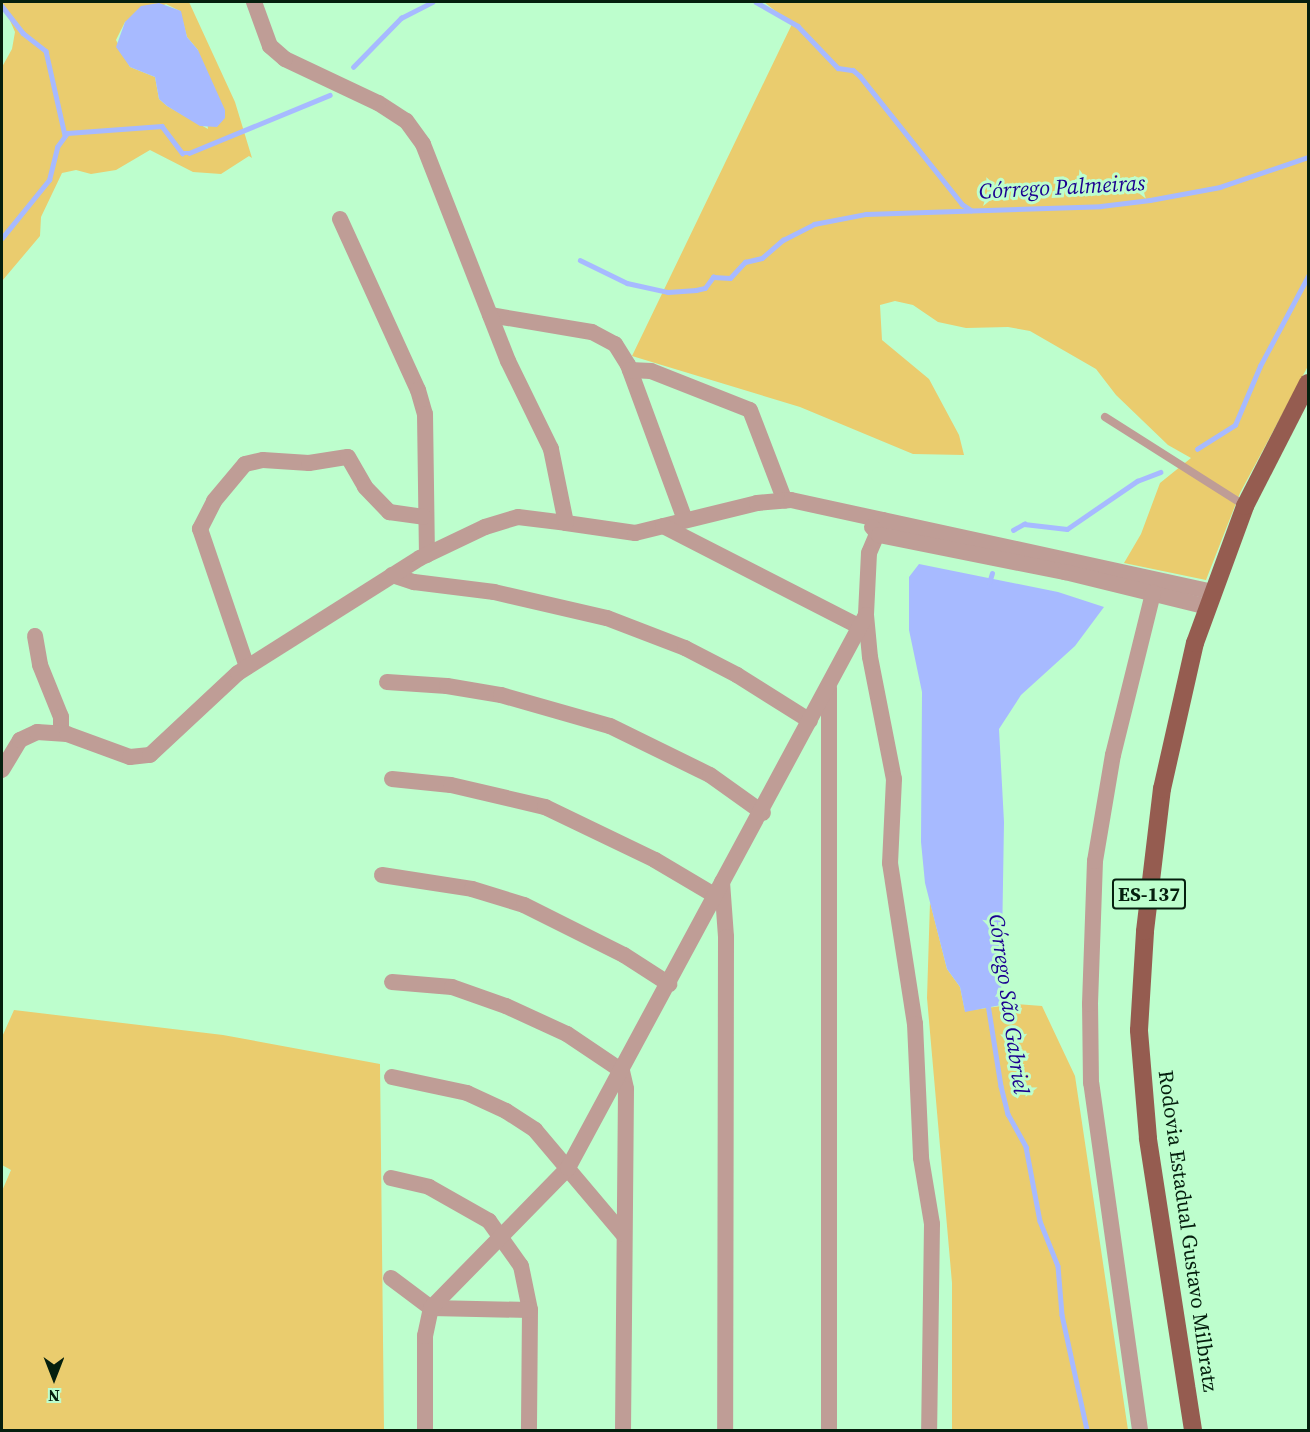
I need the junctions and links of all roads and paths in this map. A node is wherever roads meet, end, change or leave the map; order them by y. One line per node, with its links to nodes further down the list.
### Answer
1 (254, 2): 3 (street)
2 (340, 219): 9 (street)
3 (490, 315): 4 (street); 11 (street)
4 (630, 370): 7 (street); 10 (street)
5 (1308, 383): 8 (main road, Rodovia Estadual Gustavo Milbratz / ES-137)
6 (1105, 417): 8 (lane)
7 (785, 501): 10 (street); 13 (street)
8 (1245, 506): 17 (main road, Rodovia Estadual Gustavo Milbratz / ES-137)
9 (424, 517): 14 (street); 20 (street)
10 (685, 520): 12 (street)
11 (567, 523): 12 (street); 14 (street)
12 (663, 526): 18 (street)
13 (881, 528): 16 (street); 17 (street); 18 (street)
14 (426, 555): 15 (street)
15 (392, 575): 20 (street); 23 (street)
16 (1153, 593): 17 (street); 47 (street)
17 (1210, 600): 48 (main road, Rodovia Estadual Gustavo Milbratz / ES-137)
18 (862, 620): 22 (street); 46 (street)
19 (35, 636): 24 (street)
20 (247, 667): 24 (street)
21 (387, 682): 27 (street)
22 (829, 687): 23 (street); 45 (street)
23 (810, 721): 27 (street)
24 (61, 733): 25 (street)
25 (2, 770)
26 (392, 779): 29 (street)
27 (763, 813): 29 (street)
28 (382, 875): 31 (street)
29 (718, 889): 31 (street); 44 (street)
30 (392, 982): 32 (street)
31 (669, 984): 32 (street)
32 (622, 1071): 34 (street); 36 (street)
33 (392, 1077): 34 (street)
34 (568, 1168): 36 (street); 37 (street)
35 (391, 1178): 37 (street)
36 (623, 1234): 43 (street)
37 (502, 1239): 39 (street); 40 (street)
38 (391, 1278): 39 (street)
39 (431, 1308): 40 (street); 41 (street)
40 (530, 1310): 42 (street)
41 (425, 1431)
42 (529, 1431)
43 (623, 1431)
44 (725, 1431)
45 (829, 1431)
46 (929, 1431)
47 (1140, 1431)
48 (1193, 1431)

